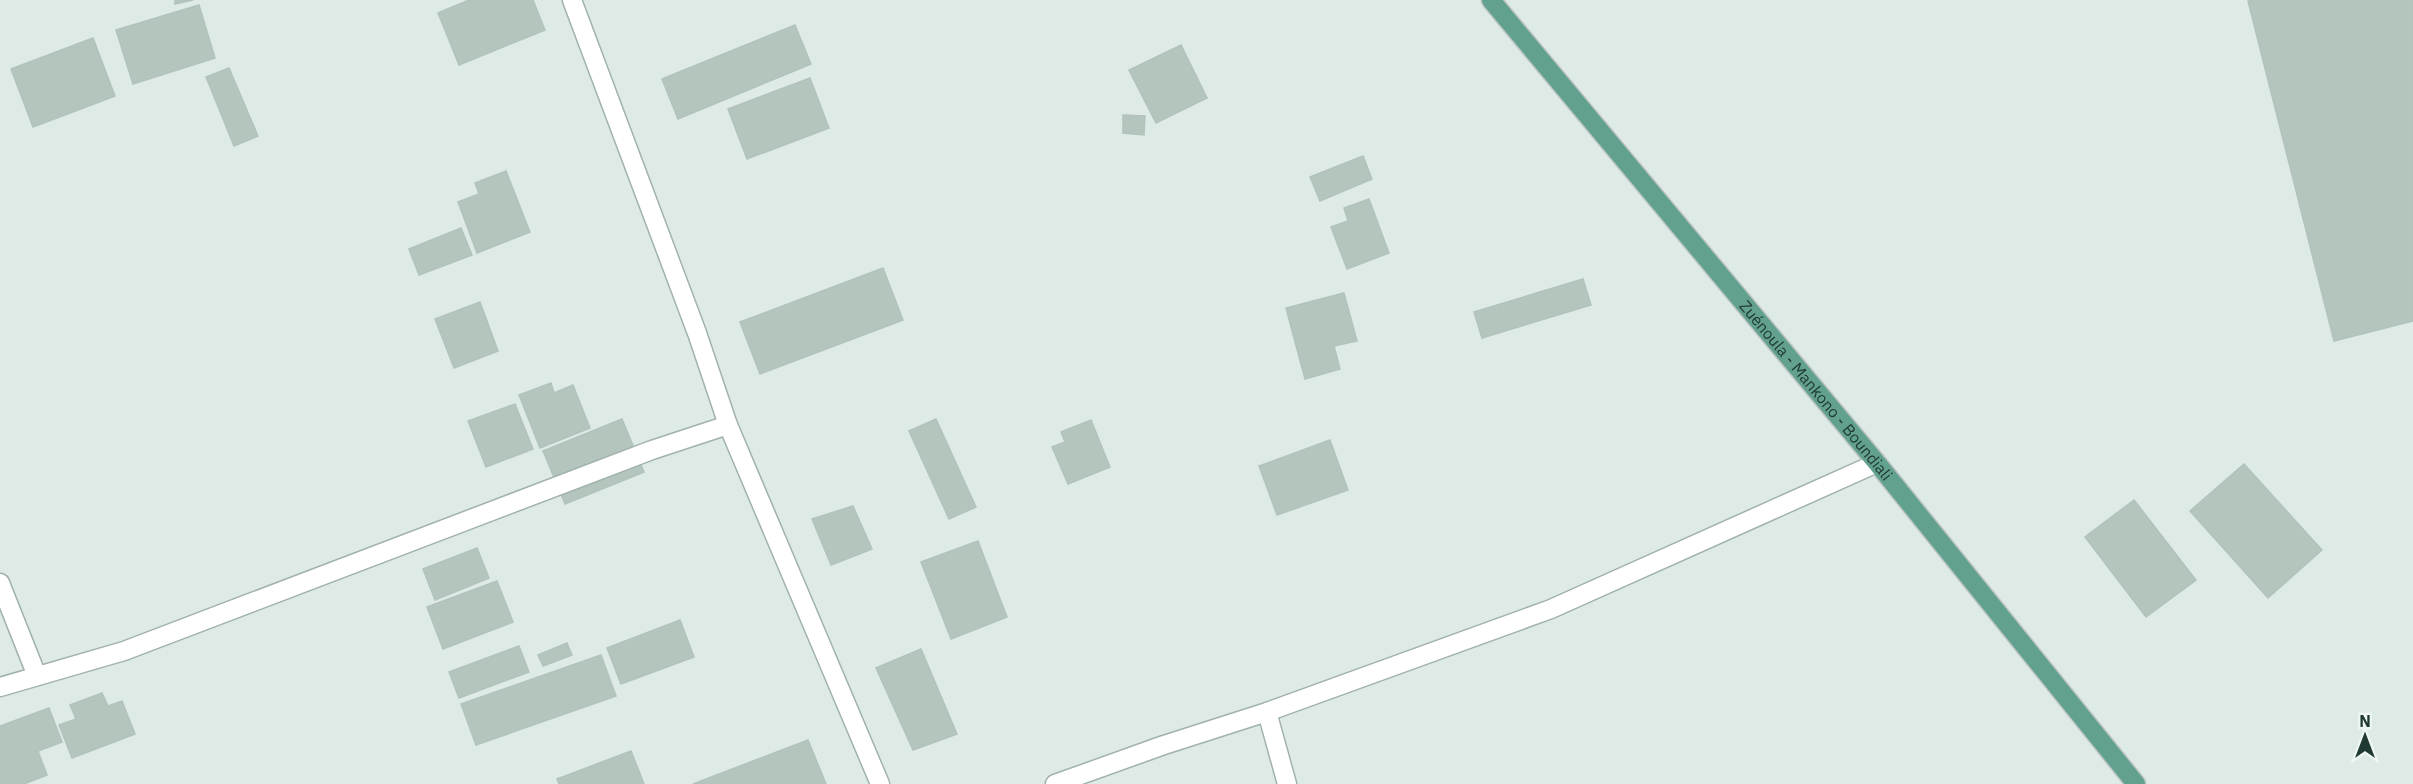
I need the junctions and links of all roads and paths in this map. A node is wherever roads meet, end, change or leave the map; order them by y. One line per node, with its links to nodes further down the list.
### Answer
1 (572, 0): 3 (street)
2 (1491, 0): 4 (main road, Zuénoula - Mankono - Boundiali)
3 (728, 425): 6 (street); 9 (street)
4 (1877, 463): 8 (street); 12 (main road, Zuénoula - Mankono - Boundiali)
5 (0, 583): 6 (street)
6 (37, 676): 7 (street)
7 (0, 687)
8 (1267, 712): 10 (street); 11 (street)
9 (880, 784)
10 (1055, 784)
11 (1287, 784)
12 (2136, 784)

